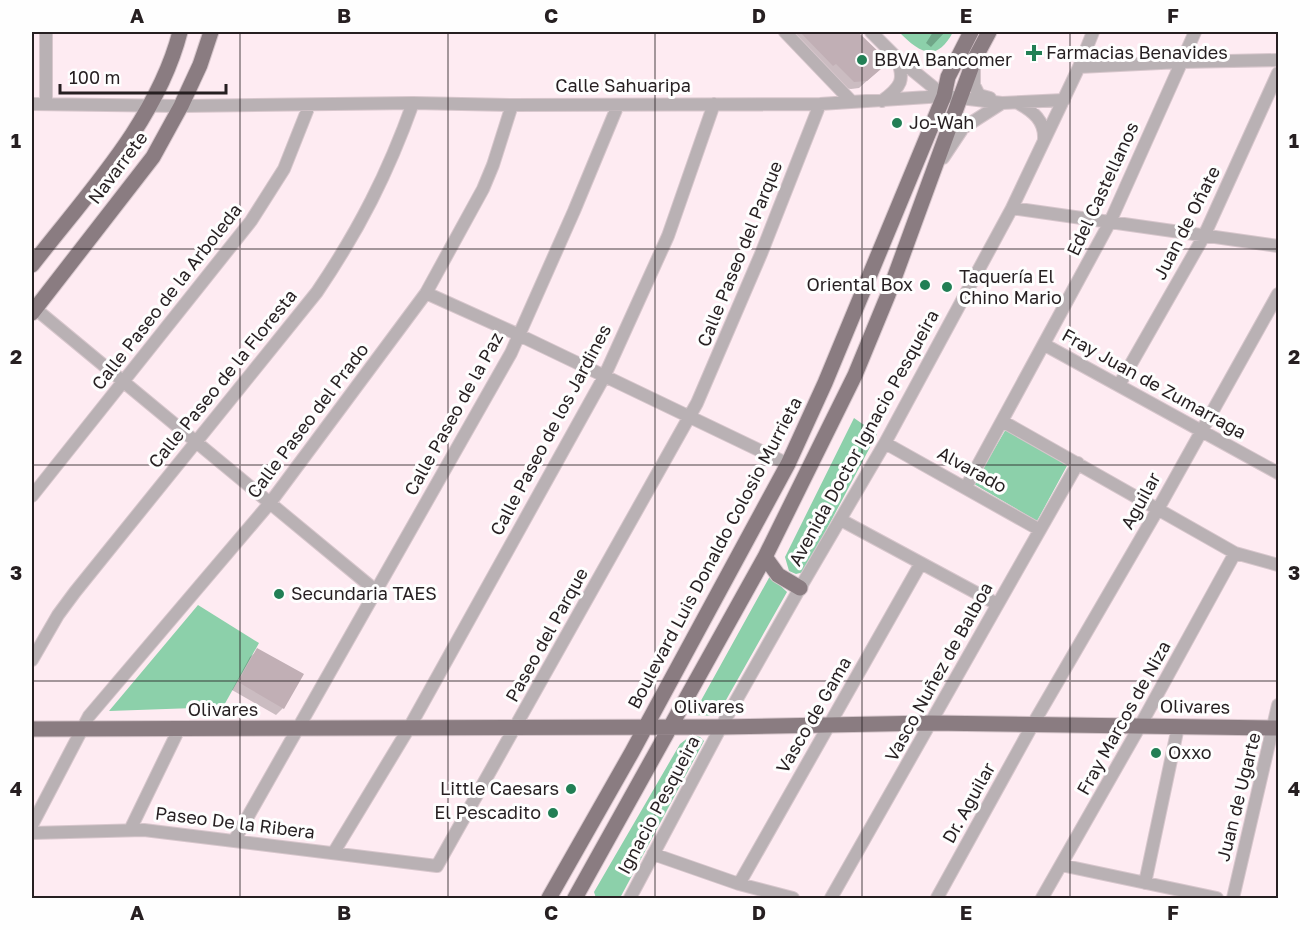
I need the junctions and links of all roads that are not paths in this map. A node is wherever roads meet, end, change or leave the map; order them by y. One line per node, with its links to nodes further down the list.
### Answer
1 (46, 32): 25 (street)
2 (180, 32): 28 (main road, Navarrete)
3 (211, 32): 31 (main road, Navarrete)
4 (785, 32): 20 (street)
5 (871, 32): 10 (street)
6 (971, 32): 16 (main road, Boulevard Luis Donaldo Colosio Murrieta)
7 (989, 32): 11 (main road)
8 (1093, 32): 14 (street, Avenida Doctor Ignacio Pesqueira)
9 (1196, 32): 13 (street, Edel Castellanos)
10 (895, 56): 16 (street); 19 (street)
11 (974, 60): 17 (main road); 22 (street)
12 (1278, 60): 13 (street)
13 (1181, 62): 14 (street); 36 (street, Edel Castellanos)
14 (1079, 67): 18 (street, Avenida Doctor Ignacio Pesqueira)
15 (1278, 73): 37 (street, Juan de Oñate)
16 (944, 96): 17 (street, Calle Sahuaripa); 19 (street, Calle Sahuaripa); 54 (main road, Boulevard Luis Donaldo Colosio Murrieta)
17 (960, 97): 22 (street, Calle Sahuaripa); 34 (main road)
18 (1064, 100): 23 (street, Calle Sahuaripa); 33 (street, Avenida Doctor Ignacio Pesqueira)
19 (882, 101): 20 (street, Calle Sahuaripa)
20 (852, 102): 27 (street, Calle Sahuaripa)
21 (413, 103): 29 (street, Calle Sahuaripa); 32 (street, Calle Sahuaripa); 51 (street, Calle Paseo de la Floresta)
22 (1002, 103): 23 (street, Calle Sahuaripa); 34 (street)
23 (1017, 103): 33 (street)
24 (32, 104): 25 (street, Calle Sahuaripa)
25 (46, 104): 28 (street, Calle Sahuaripa)
26 (714, 104): 27 (street, Calle Sahuaripa); 30 (street, Calle Sahuaripa); 45 (street, Calle Paseo de los Jardines)
27 (820, 104): 48 (street, Calle Paseo del Parque)
28 (151, 105): 31 (street, Calle Sahuaripa); 39 (main road, Navarrete)
29 (512, 105): 30 (street, Calle Sahuaripa); 40 (street, Calle Paseo del Prado)
30 (618, 105): 43 (street, Calle Paseo de la Paz)
31 (181, 106): 32 (street, Calle Sahuaripa); 42 (main road, Navarrete)
32 (309, 106): 46 (street, Calle Paseo de la Arboleda)
33 (1044, 139): 35 (street, Avenida Doctor Ignacio Pesqueira)
34 (929, 184): 63 (main road)
35 (1012, 208): 36 (street); 52 (street, Avenida Doctor Ignacio Pesqueira)
36 (1110, 222): 37 (street); 44 (street, Edel Castellanos)
37 (1204, 236): 38 (street); 47 (street, Juan de Oñate)
38 (1278, 246)
39 (32, 266)
40 (426, 293): 43 (street); 58 (street, Calle Paseo del Prado)
41 (1278, 294): 50 (street, Aguilar)
42 (33, 309): 46 (street)
43 (519, 335): 45 (street); 67 (street, Calle Paseo de la Paz)
44 (1044, 345): 47 (street, Fray Juan de Zumarraga); 49 (street, Edel Castellanos)
45 (604, 377): 48 (street); 79 (street, Calle Paseo de los Jardines)
46 (123, 382): 51 (street); 57 (street, Calle Paseo de la Arboleda)
47 (1119, 385): 50 (street, Fray Juan de Zumarraga)
48 (689, 417): 54 (street); 85 (street, Paseo del Parque)
49 (1002, 421): 53 (street); 56 (street, Edel Castellanos)
50 (1201, 430): 55 (street, Fray Juan de Zumarraga); 59 (street, Aguilar)
51 (195, 442): 58 (street); 69 (street, Calle Paseo de la Floresta)
52 (885, 443): 56 (street, Alvarado); 60 (street, Avenida Doctor Ignacio Pesqueira)
53 (1078, 463): 59 (street); 61 (street, Vasco Nuñez de Balboa)
54 (788, 464): 75 (main road, Boulevard Luis Donaldo Colosio Murrieta)
55 (1278, 473)
56 (966, 487): 61 (street, Alvarado)
57 (32, 496)
58 (270, 503): 67 (street); 78 (street, Calle Paseo del Prado)
59 (1158, 509): 62 (street); 72 (street, Aguilar)
60 (841, 520): 64 (street); 66 (street, Avenida Doctor Ignacio Pesqueira)
61 (1040, 530): 68 (street, Vasco Nuñez de Balboa)
62 (1235, 553): 65 (street); 74 (street, Fray Marcos de Niza)
63 (765, 557): 66 (main road); 76 (main road)
64 (921, 563): 68 (street); 73 (street, Vasco de Gama)
65 (1278, 565)
66 (800, 588): 80 (street, Avenida Doctor Ignacio Pesqueira)
67 (375, 590): 84 (street, Calle Paseo de la Paz)
68 (997, 604): 71 (street, Vasco Nuñez de Balboa)
69 (32, 660)
70 (1278, 705): 81 (street, Juan de Ugarte)
71 (931, 723): 72 (main road, Olivares); 73 (main road, Olivares); 102 (street, Vasco Nuñez de Balboa)
72 (1033, 724): 74 (main road, Olivares); 103 (street, Dr. Aguilar)
73 (828, 725): 80 (main road, Olivares); 97 (street, Vasco de Gama)
74 (1140, 726): 77 (main road, Olivares); 94 (street, Fray Marcos de Niza)
75 (646, 727): 76 (main road, Olivares); 85 (main road, Olivares); 86 (main road, Boulevard Luis Donaldo Colosio Murrieta)
76 (670, 727): 80 (main road, Olivares); 87 (main road)
77 (1178, 727): 81 (main road, Olivares); 96 (street)
78 (82, 728): 82 (main road, Olivares); 83 (main road, Olivares); 88 (street, Calle Paseo del Prado)
79 (409, 728): 84 (main road, Olivares); 85 (main road, Olivares); 92 (street, Calle Paseo de los Jardines)
80 (721, 728): 93 (street, Ignacio Pesqueira)
81 (1276, 728): 106 (street, Juan de Ugarte)
82 (32, 729)
83 (179, 729): 84 (main road, Olivares); 89 (street)
84 (296, 729): 91 (street, Calle Paseo de la Paz)
85 (515, 729): 95 (street, Paseo del Parque)
86 (629, 759): 87 (main road); 98 (main road, Boulevard Luis Donaldo Colosio Murrieta)
87 (643, 775): 99 (main road)
88 (32, 825)
89 (130, 830): 90 (street, Paseo De la Ribera); 91 (street, Paseo De la Ribera)
90 (32, 833)
91 (234, 841): 92 (street, Paseo De la Ribera)
92 (334, 852): 95 (street, Paseo De la Ribera)
93 (653, 854): 97 (street); 100 (street, Ignacio Pesqueira)
94 (1061, 865): 96 (street); 104 (street, Fray Marcos de Niza)
95 (434, 867)
96 (1145, 883): 105 (street)
97 (739, 884): 101 (street)
98 (549, 898)
99 (576, 898)
100 (630, 898)
101 (792, 898)
102 (831, 898)
103 (937, 898)
104 (1042, 898)
105 (1217, 898)
106 (1233, 898)

